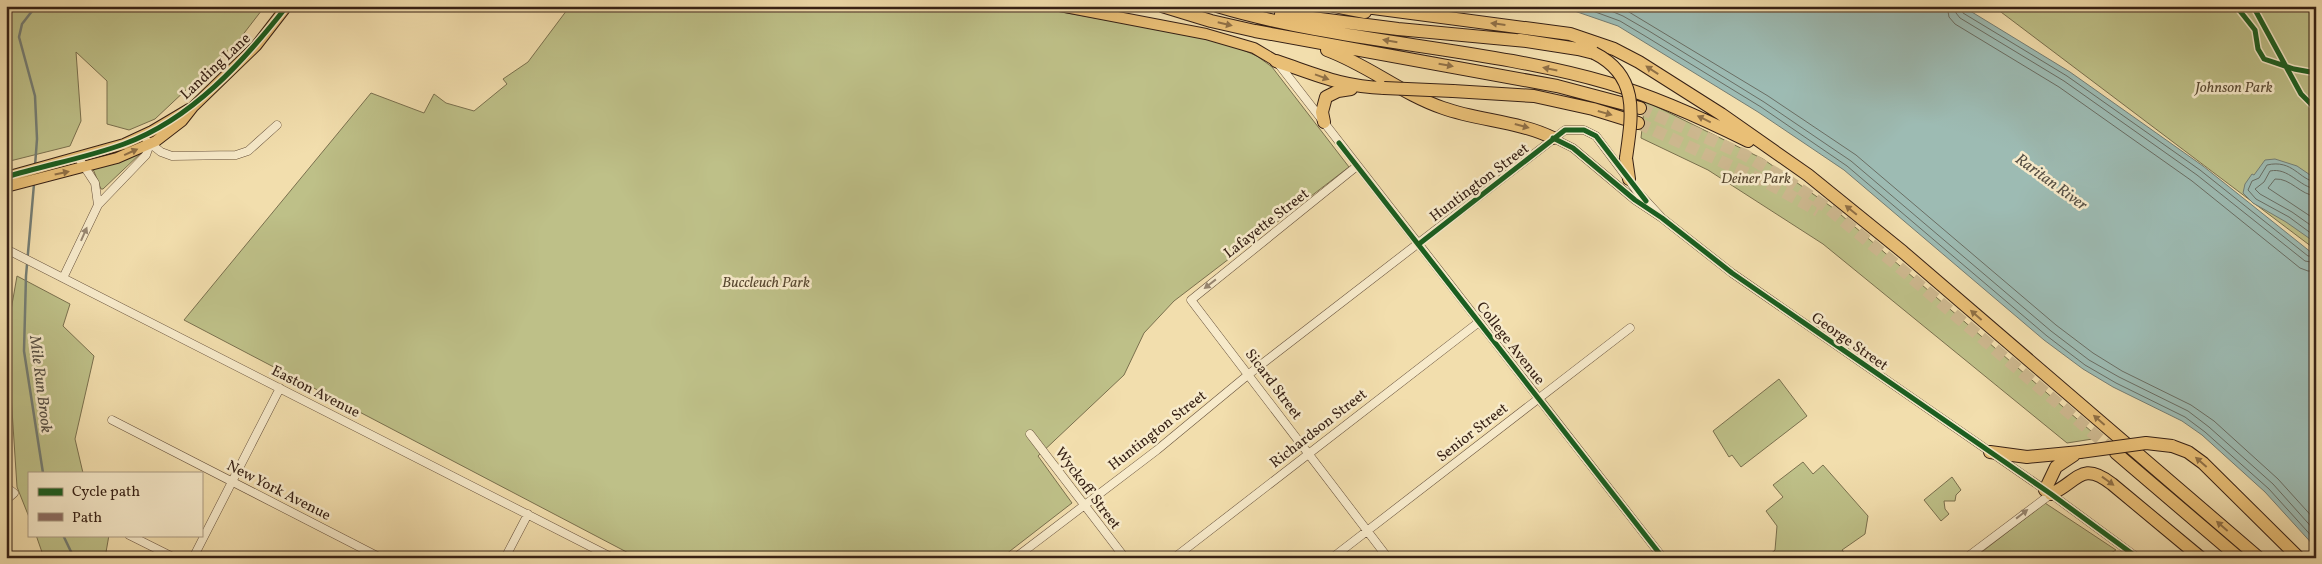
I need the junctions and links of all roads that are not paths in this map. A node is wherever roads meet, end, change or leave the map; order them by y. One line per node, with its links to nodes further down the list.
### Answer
1 (287, 6): 12 (main road, Landing Lane)
2 (1060, 6): 10 (main road)
3 (1162, 6): 8 (highway, one-way to 8)
4 (1217, 6): 23 (highway, one-way to 4)
5 (1239, 6): 9 (highway)
6 (1334, 6): 9 (highway)
7 (1358, 6): 23 (highway, one-way to 7)
8 (1294, 38): 13 (highway, one-way to 13); 18 (highway, one-way to 18)
9 (1527, 41): 25 (highway, bridge)
10 (1276, 60): 11 (highway, one-way to 11); 14 (street, College Avenue)
11 (1359, 88): 14 (highway); 15 (highway, one-way to 15, bridge)
12 (193, 107): 17 (main road, Landing Lane); 19 (main road, Landing Lane)
13 (1640, 108)
14 (1324, 122): 21 (street, College Avenue)
15 (1638, 123)
16 (277, 125): 19 (street)
17 (142, 137): 19 (street); 20 (main road, Landing Lane)
18 (1553, 138): 25 (street, Huntington Street); 28 (street, George Street); 29 (street, Huntington Street)
19 (150, 144): 22 (main road, Landing Lane, one-way to 19); 27 (street, Landing Lane)
20 (78, 157): 22 (street); 24 (main road, Landing Lane)
21 (1358, 166): 29 (street, College Avenue); 32 (street, Lafayette Street, one-way to 32)
22 (84, 167): 26 (main road, Landing Lane, one-way to 22); 27 (street)
23 (1808, 175): 67 (highway, one-way to 23)
24 (6, 176)
25 (1629, 179): 28 (street, Huntington Street)
26 (6, 187)
27 (98, 205): 31 (street, Landing Lane, one-way to 27)
28 (1662, 218): 40 (street, George Street)
29 (1418, 244): 33 (street, College Avenue); 35 (street, Huntington Street)
30 (6, 249): 31 (street, Easton Avenue)
31 (64, 278): 36 (street, Easton Avenue)
32 (1191, 300): 35 (street, Sicard Street)
33 (1479, 322): 37 (street, College Avenue); 41 (street, Richardson Street)
34 (1630, 328): 37 (street, Senior Street)
35 (1249, 374): 41 (street, Sicard Street); 48 (street, Huntington Street)
36 (280, 388): 44 (street); 49 (street, Easton Avenue)
37 (1539, 398): 50 (street, Senior Street); 62 (street, College Avenue)
38 (112, 420): 44 (street, New York Avenue)
39 (1030, 434): 48 (street, Wyckoff Street)
40 (1990, 452): 43 (highway); 46 (street, George Street)
41 (1309, 453): 50 (street, Sicard Street); 59 (street, Richardson Street)
42 (2116, 453): 66 (highway)
43 (2057, 459): 46 (highway); 68 (highway, one-way to 43, bridge)
44 (232, 482): 53 (street); 54 (street, New York Avenue)
45 (6, 487): 47 (street)
46 (2048, 492): 63 (street, one-way to 46); 64 (street, George Street); 65 (highway, one-way to 65)
47 (6, 500)
48 (1084, 504): 57 (street, Huntington Street); 58 (street, Wyckoff Street)
49 (528, 514): 55 (street); 56 (street, Easton Avenue)
50 (1367, 530): 60 (street, Senior Street); 61 (street, Sicard Street)
51 (131, 536): 52 (street)
52 (175, 558)
53 (193, 558)
54 (381, 558)
55 (505, 558)
56 (613, 558)
57 (1014, 558)
58 (1124, 558)
59 (1174, 558)
60 (1332, 558)
61 (1388, 558)
62 (1663, 558)
63 (1966, 558)
64 (2138, 558)
65 (2201, 558)
66 (2240, 558)
67 (2259, 558)
68 (2299, 558)

